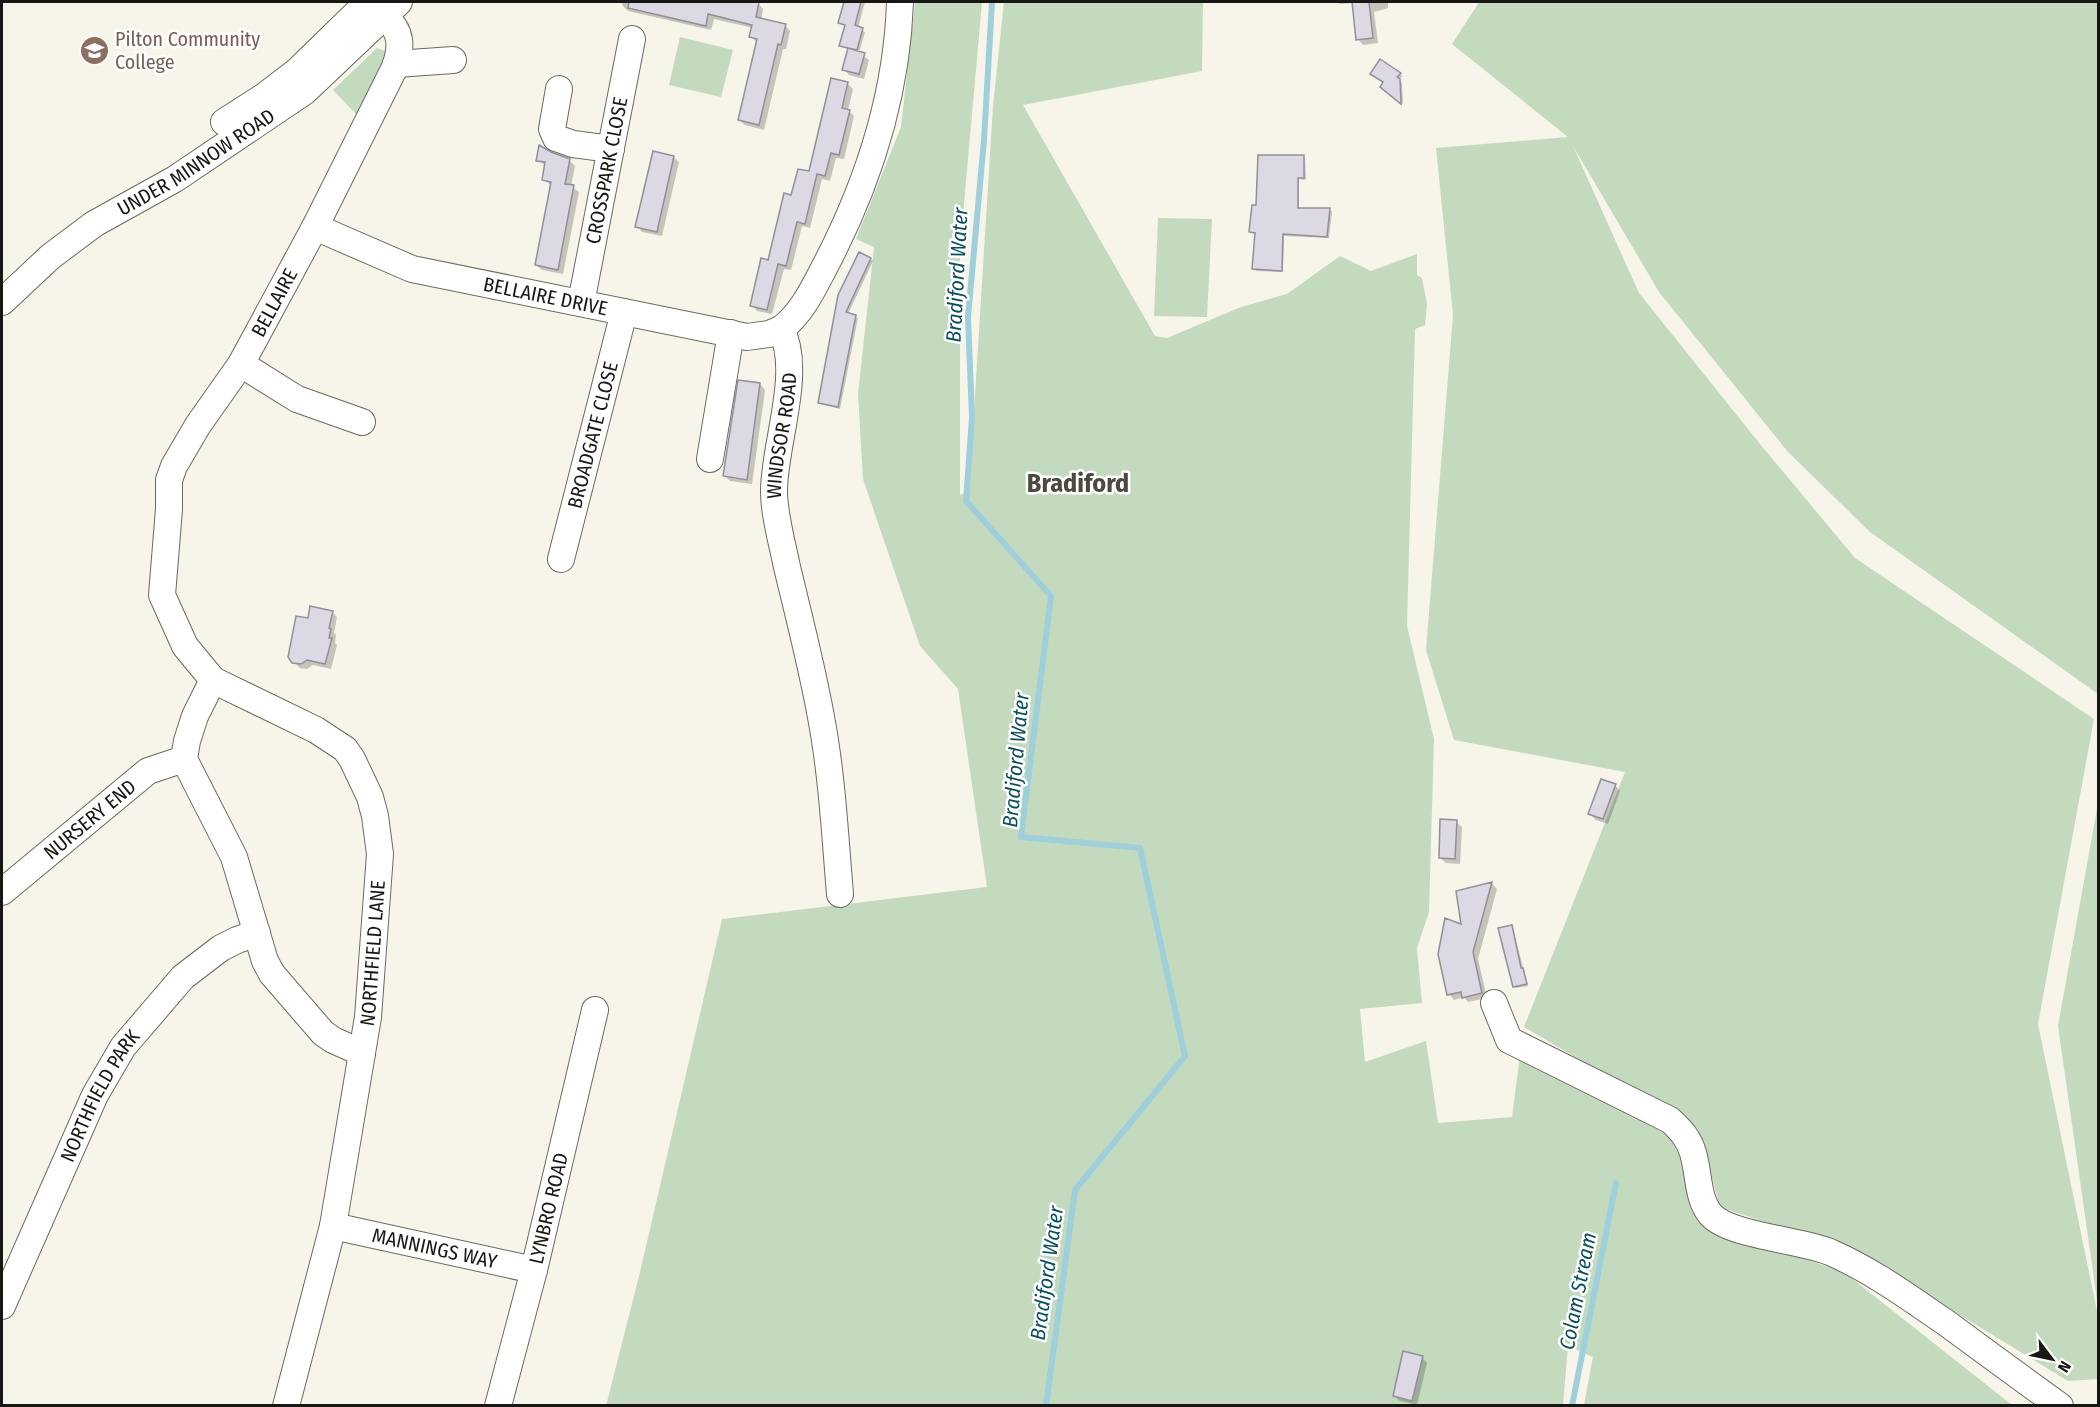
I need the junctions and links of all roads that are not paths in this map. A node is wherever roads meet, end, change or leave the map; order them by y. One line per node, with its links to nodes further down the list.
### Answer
1 (900, 2): 13 (street)
2 (387, 5): 5 (street, BELLAIRE); 7 (street); 10 (street, UNDER MINNOW ROAD)
3 (632, 39): 8 (street, CROSSPARK CLOSE)
4 (453, 60): 5 (street)
5 (396, 64): 9 (street, BELLAIRE)
6 (559, 89): 8 (street)
7 (224, 122)
8 (611, 149): 11 (street, CROSSPARK CLOSE)
9 (315, 227): 11 (street, BELLAIRE DRIVE); 15 (street, BELLAIRE)
10 (2, 302)
11 (581, 303): 12 (street, BELLAIRE DRIVE)
12 (624, 312): 14 (street, BELLAIRE DRIVE); 18 (street, BROADGATE CLOSE)
13 (781, 329): 14 (street, BELLAIRE DRIVE); 23 (street, WINDSOR ROAD)
14 (731, 333): 17 (street)
15 (240, 364): 16 (street); 19 (street, BELLAIRE)
16 (362, 422)
17 (710, 459)
18 (561, 559)
19 (162, 595): 20 (street, NORTHFIELD LANE)
20 (213, 680): 21 (street); 27 (street, NORTHFIELD LANE)
21 (184, 759): 22 (street, NURSERY END); 24 (street)
22 (2, 892)
23 (840, 894)
24 (257, 933): 27 (street); 30 (street, NORTHFIELD PARK)
25 (1494, 1003): 33 (street)
26 (595, 1010): 29 (street, LYNBRO ROAD)
27 (362, 1053): 28 (street, NORTHFIELD LANE)
28 (333, 1226): 29 (street, MANNINGS WAY); 31 (street, NORTHFIELD LANE)
29 (534, 1270): 32 (street, LYNBRO ROAD)
30 (2, 1306)
31 (286, 1406)
32 (498, 1406)
33 (2060, 1406)

